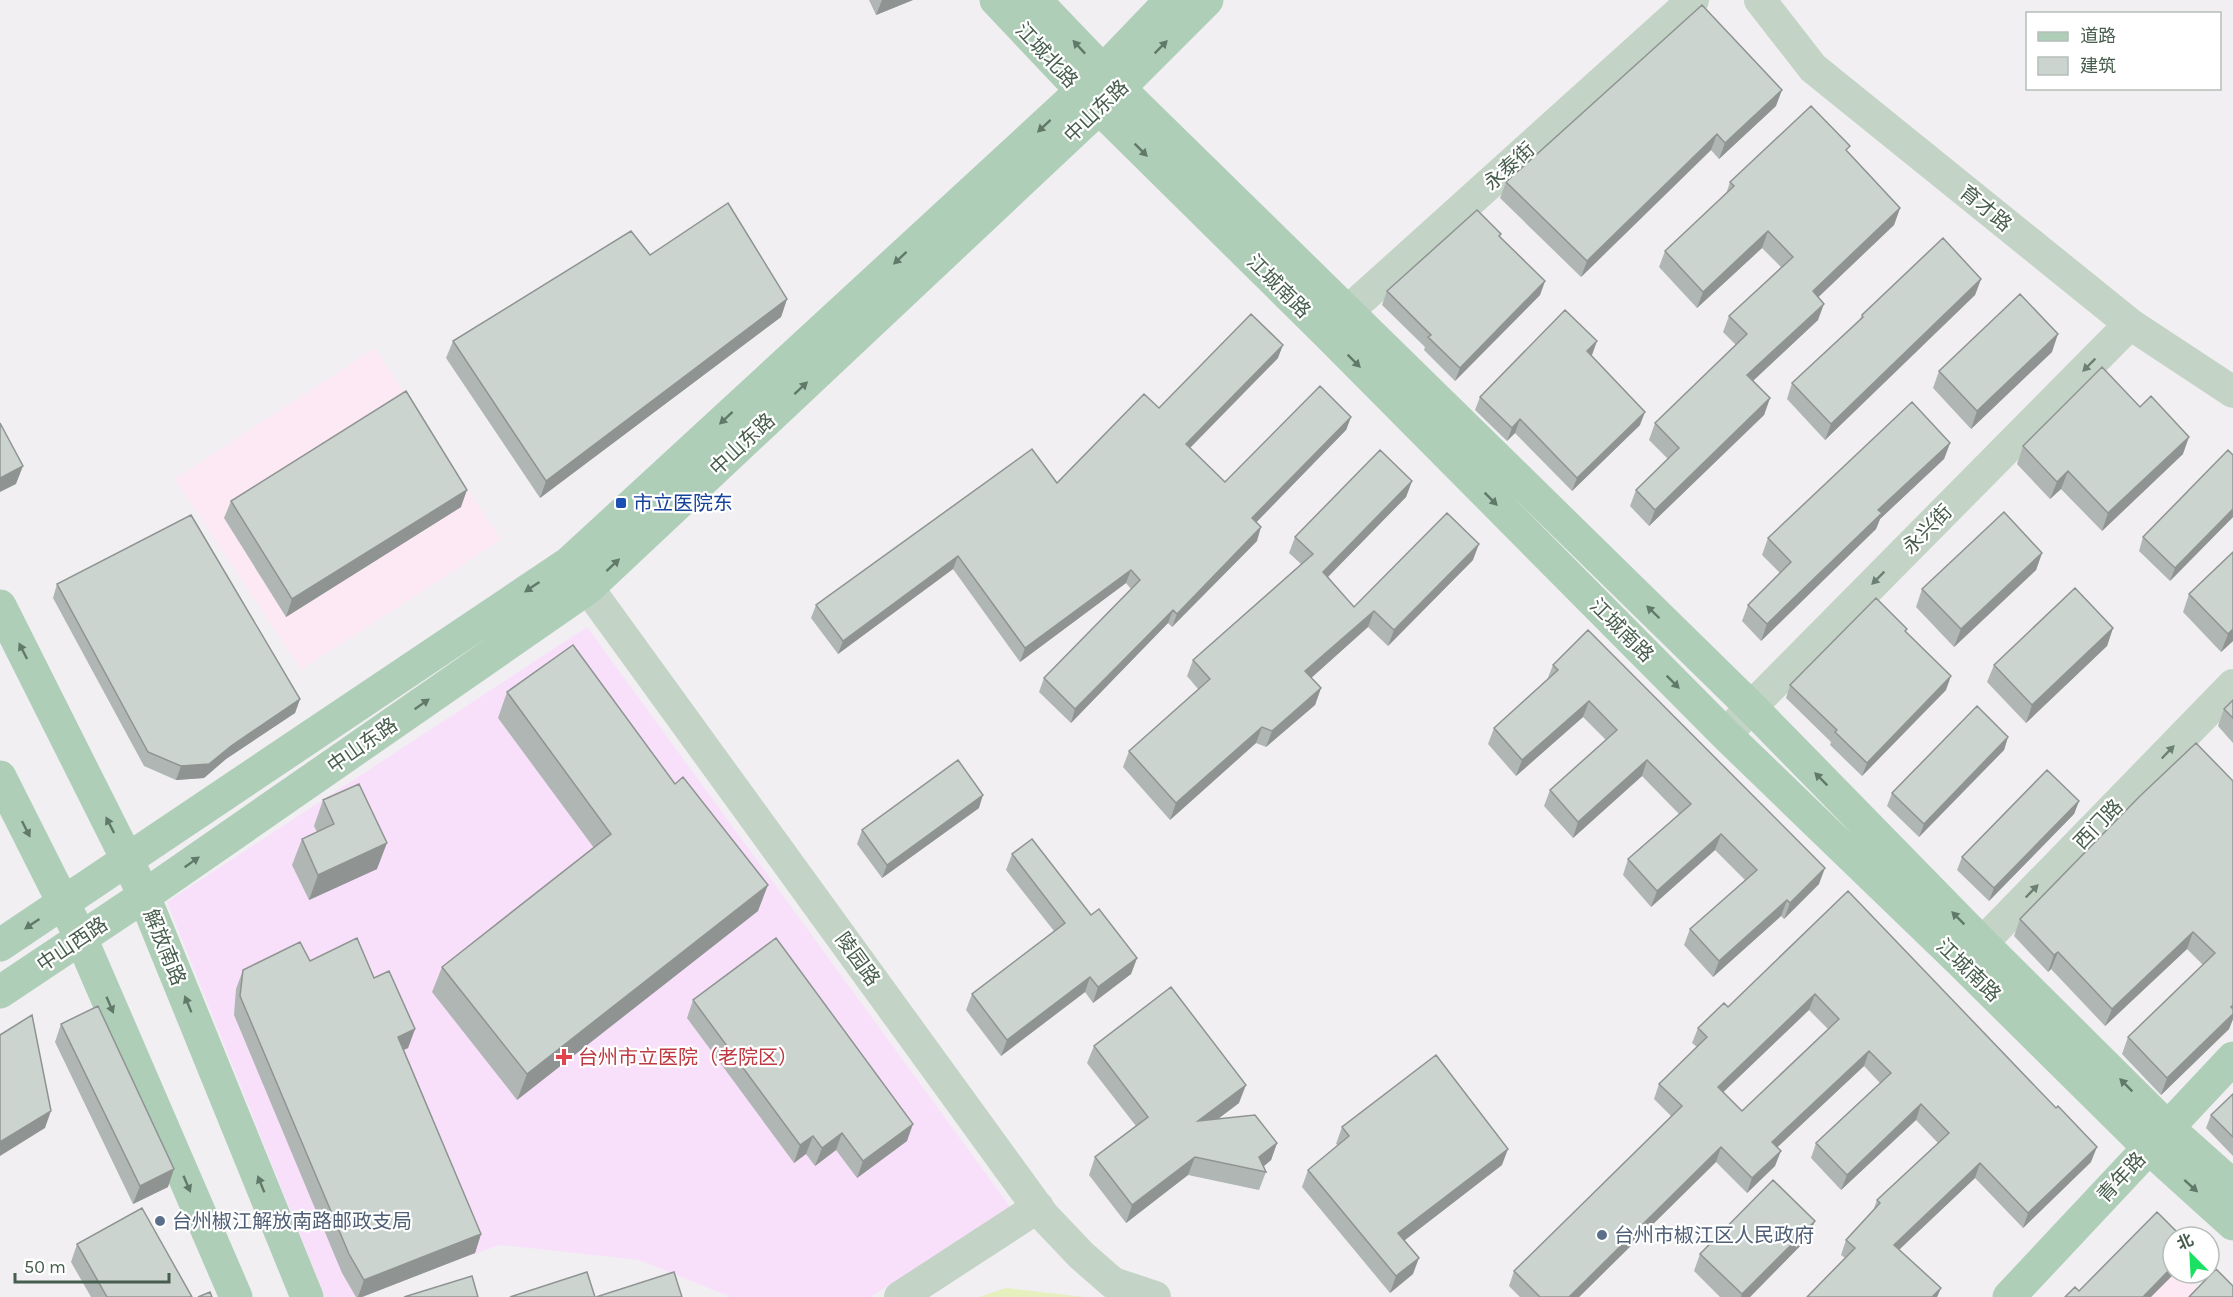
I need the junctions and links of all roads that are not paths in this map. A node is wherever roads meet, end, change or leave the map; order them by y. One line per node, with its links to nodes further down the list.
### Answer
1 (996, 0): 7 (main road, 江城北路)
2 (1035, 0): 7 (main road, 江城北路, one-way to 2)
3 (1171, 0): 7 (main road, 中山东路)
4 (1207, 0): 7 (main road, 中山东路, one-way to 4)
5 (1694, 0): 8 (street, 永泰街)
6 (1760, 0): 9 (street, 育才路)
7 (1101, 90): 8 (main road, 江城南路); 11 (main road, 中山东路, one-way to 7); 17 (main road, 中山东路, one-way to 17)
8 (1337, 322): 14 (main road, 江城南路, one-way to 8); 15 (main road, 江城南路, one-way to 15)
9 (2130, 324): 10 (street, 育才路); 14 (street, 永兴街, one-way to 14)
10 (2233, 392)
11 (588, 588): 18 (main road, 中山东路, one-way to 11); 28 (street, 陵园路)
12 (0, 606): 17 (main road, 解放南路, one-way to 12)
13 (2233, 685): 22 (street, 西门路, one-way to 13)
14 (1751, 707): 15 (street, 永兴街); 22 (main road, 江城南路, one-way to 14)
15 (1726, 735): 22 (main road, 江城南路)
16 (0, 777): 19 (main road, one-way to 19)
17 (127, 859): 18 (main road, 解放南路); 19 (main road, 中山西路)
18 (144, 896): 20 (main road, 中山西路); 31 (main road, 解放南路, one-way to 18)
19 (63, 903): 20 (main road); 21 (main road, 中山西路, one-way to 21)
20 (81, 938): 23 (main road, 中山西路); 30 (main road, one-way to 30)
21 (0, 945)
22 (1972, 952): 26 (main road, 江城南路)
23 (0, 992)
24 (2233, 1058): 26 (main road, 青年路)
25 (2233, 1084): 26 (main road)
26 (2165, 1144): 27 (main road); 29 (main road, one-way to 29); 34 (main road, 青年路); 35 (main road)
27 (2233, 1186)
28 (1038, 1207): 32 (street); 33 (street, 陵园路)
29 (2233, 1224)
30 (236, 1297)
31 (307, 1297)
32 (900, 1297)
33 (1155, 1297)
34 (2008, 1297)
35 (2037, 1297)

